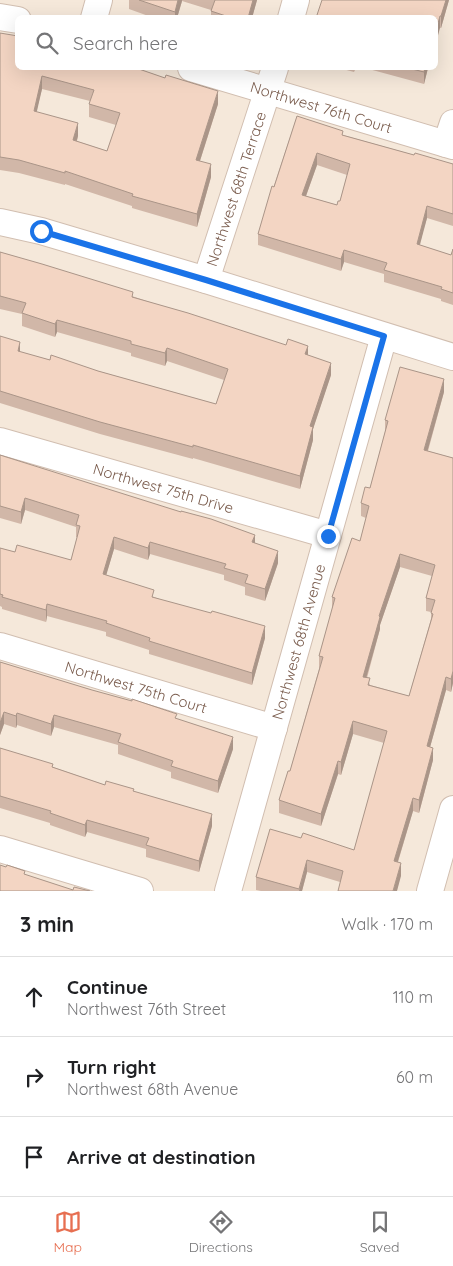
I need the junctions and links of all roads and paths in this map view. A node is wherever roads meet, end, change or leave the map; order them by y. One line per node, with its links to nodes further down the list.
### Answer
1 (99, 0): 3 (street)
2 (296, 0): 4 (street)
3 (95, 15)
4 (292, 15)
5 (0, 17): 6 (street)
6 (15, 20)
7 (204, 70): 8 (street, Northwest 76th Court)
8 (271, 80): 9 (street, Northwest 76th Court); 11 (street, Northwest 68th Terrace)
9 (451, 138)
10 (0, 222): 11 (street)
11 (206, 280): 12 (street)
12 (384, 336): 13 (street); 15 (street, Northwest 68th Avenue)
13 (453, 357)
14 (0, 441): 15 (street, Northwest 75th Drive)
15 (328, 536): 17 (street, Northwest 68th Avenue)
16 (0, 646): 17 (street, Northwest 75th Court)
17 (274, 728): 21 (street, Northwest 68th Avenue)
18 (453, 808): 22 (street)
19 (0, 849): 20 (street)
20 (140, 891)
21 (228, 891)
22 (430, 891)

